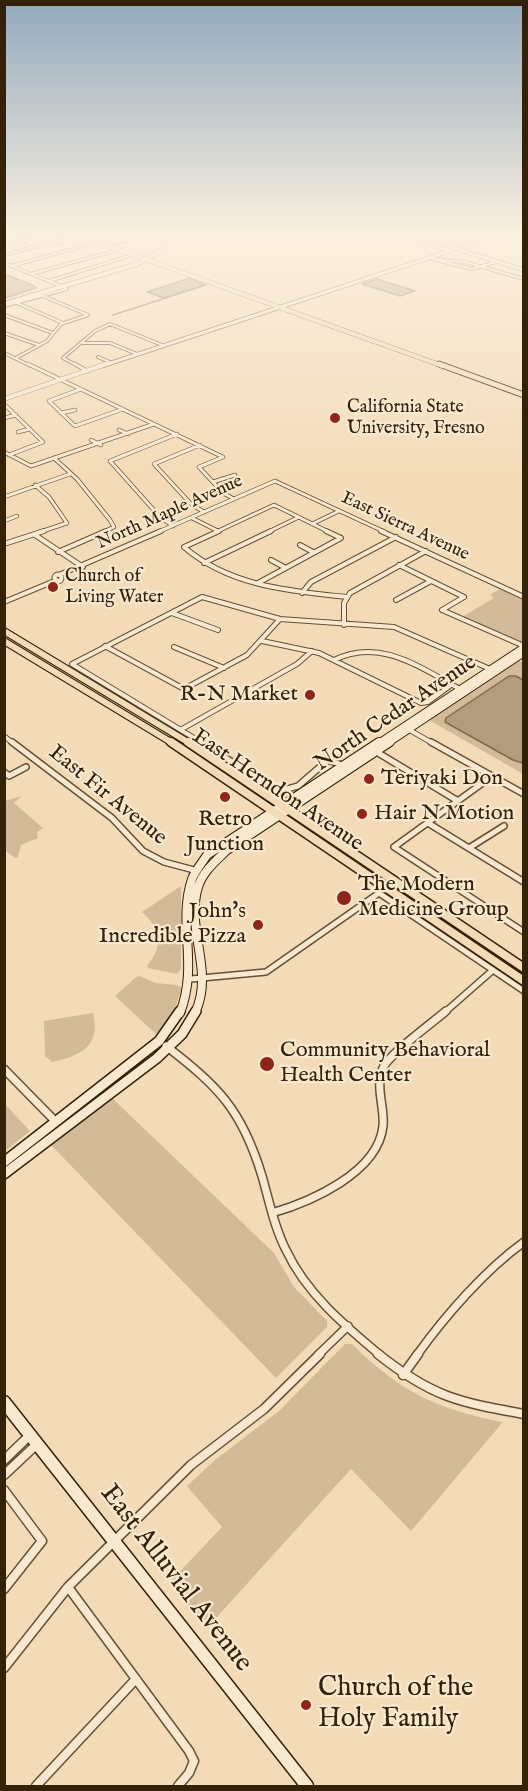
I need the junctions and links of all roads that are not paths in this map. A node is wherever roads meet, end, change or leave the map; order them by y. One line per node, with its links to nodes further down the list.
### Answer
1 (13, 319): 8 (street)
2 (53, 319): 6 (street)
3 (77, 319): 6 (street)
4 (239, 319): 10 (street)
5 (311, 319): 21 (main road)
6 (63, 323): 8 (street)
7 (4, 333): 11 (street)
8 (53, 333): 11 (street)
9 (83, 343): 10 (street); 13 (street); 17 (street)
10 (162, 345): 13 (street)
11 (40, 346): 15 (street)
12 (6, 354): 15 (street)
13 (137, 354): 16 (street)
14 (98, 357): 16 (street)
15 (16, 358): 18 (street)
16 (112, 363): 17 (street)
17 (87, 371): 18 (street)
18 (61, 380): 19 (street); 22 (street)
19 (81, 390): 24 (street); 26 (street)
20 (4, 394): 22 (street)
21 (524, 395)
22 (12, 397): 23 (street)
23 (4, 402): 27 (street)
24 (123, 409): 26 (street); 29 (street)
25 (75, 410): 26 (street)
26 (61, 413)
27 (16, 415): 28 (street); 30 (street)
28 (4, 418)
29 (155, 424): 33 (street); 34 (street)
30 (30, 429): 32 (street); 38 (street)
31 (119, 430): 33 (street)
32 (18, 432)
33 (128, 434): 36 (street)
34 (177, 434): 37 (street); 54 (street)
35 (91, 440): 36 (street)
36 (101, 445): 39 (street)
37 (200, 445): 43 (street); 48 (street)
38 (7, 454): 39 (street)
39 (54, 458): 40 (street)
40 (70, 474): 44 (street); 63 (street)
41 (235, 475): 43 (street)
42 (275, 481): 46 (street, North Maple Avenue); 47 (street, East Sierra Avenue)
43 (213, 482): 46 (street)
44 (35, 485): 45 (street); 56 (street)
45 (4, 497)
46 (234, 499): 48 (street, North Maple Avenue)
47 (339, 511): 53 (street); 57 (street, East Sierra Avenue)
48 (204, 512): 51 (street, North Maple Avenue)
49 (17, 516): 52 (street)
50 (299, 517): 53 (street); 55 (street); 66 (street)
51 (192, 518): 54 (street, North Maple Avenue); 55 (street)
52 (4, 520)
53 (312, 524): 58 (street)
54 (173, 526): 68 (street, North Maple Avenue)
55 (218, 531): 61 (street)
56 (35, 535): 59 (street); 63 (street)
57 (396, 537): 62 (street, East Sierra Avenue); 72 (street)
58 (341, 538): 64 (street)
59 (4, 544)
60 (300, 545): 64 (street)
61 (184, 546): 66 (street)
62 (426, 551): 67 (street); 74 (street, East Sierra Avenue)
63 (58, 552): 68 (street)
64 (313, 552): 69 (street)
65 (271, 560): 69 (street)
66 (204, 563): 71 (street)
67 (399, 565): 70 (street); 73 (street)
68 (83, 567): 76 (street, North Maple Avenue)
69 (284, 567): 71 (street)
70 (431, 581): 75 (street); 86 (street)
71 (258, 583): 72 (street)
72 (302, 592): 73 (street)
73 (346, 597): 79 (street)
74 (524, 597)
75 (396, 600)
76 (4, 602)
77 (172, 613): 78 (street); 80 (street); 84 (street)
78 (280, 619): 79 (street); 82 (street)
79 (344, 625): 91 (street)
80 (218, 630)
81 (4, 631): 104 (main road, East Herndon Avenue)
82 (262, 640): 87 (street); 90 (street)
83 (4, 641): 105 (main road, East Herndon Avenue)
84 (105, 646): 90 (street); 95 (street)
85 (174, 646): 90 (street)
86 (524, 647): 91 (main road, North Cedar Avenue)
87 (312, 651): 89 (street); 95 (street)
88 (524, 653): 93 (main road, North Cedar Avenue)
89 (334, 660): 92 (street); 92 (street)
90 (224, 668)
91 (490, 669): 93 (main road, North Cedar Avenue)
92 (451, 685): 93 (street)
93 (462, 691): 94 (main road, North Cedar Avenue)
94 (405, 727): 97 (main road, North Cedar Avenue); 101 (street)
95 (182, 729): 99 (street)
96 (4, 736): 109 (street, East Fir Avenue)
97 (372, 749): 99 (main road, North Cedar Avenue); 103 (street)
98 (26, 767): 100 (street)
99 (343, 769): 104 (main road, North Cedar Avenue)
100 (4, 772)
101 (491, 777): 102 (street); 103 (street)
102 (524, 794)
103 (458, 801): 106 (street)
104 (285, 807): 105 (main road, North Cedar Avenue); 112 (main road, East Herndon Avenue)
105 (276, 813): 109 (main road, North Cedar Avenue); 109 (main road, North Cedar Avenue); 116 (main road, East Herndon Avenue)
106 (428, 823): 108 (street); 111 (street)
107 (504, 826): 108 (street)
108 (469, 848): 110 (street)
109 (199, 871): 114 (main road); 115 (main road)
110 (524, 882)
111 (524, 932)
112 (524, 968)
113 (493, 970): 114 (street); 117 (street); 125 (street)
114 (203, 978): 115 (street); 119 (main road)
115 (191, 979): 118 (main road)
116 (524, 981)
117 (524, 991)
118 (159, 1041): 119 (street); 121 (main road)
119 (168, 1048): 122 (main road); 125 (street)
120 (4, 1069): 121 (street)
121 (56, 1122): 122 (main road); 123 (main road)
122 (23, 1159): 124 (main road)
123 (4, 1162)
124 (4, 1174)
125 (273, 1213): 127 (street)
126 (524, 1242): 128 (street)
127 (348, 1326): 128 (street); 135 (street)
128 (403, 1375): 130 (street)
129 (4, 1402): 131 (main road, East Alluvial Avenue)
130 (524, 1414)
131 (34, 1440): 132 (street); 133 (street); 135 (main road, East Alluvial Avenue)
132 (4, 1460)
133 (4, 1475)
134 (4, 1490): 137 (street)
135 (115, 1541): 136 (street); 142 (main road, East Alluvial Avenue)
136 (68, 1587): 138 (street); 139 (street)
137 (4, 1589)
138 (4, 1668)
139 (136, 1679): 140 (street); 141 (street)
140 (36, 1786)
141 (178, 1786)
142 (307, 1786)

